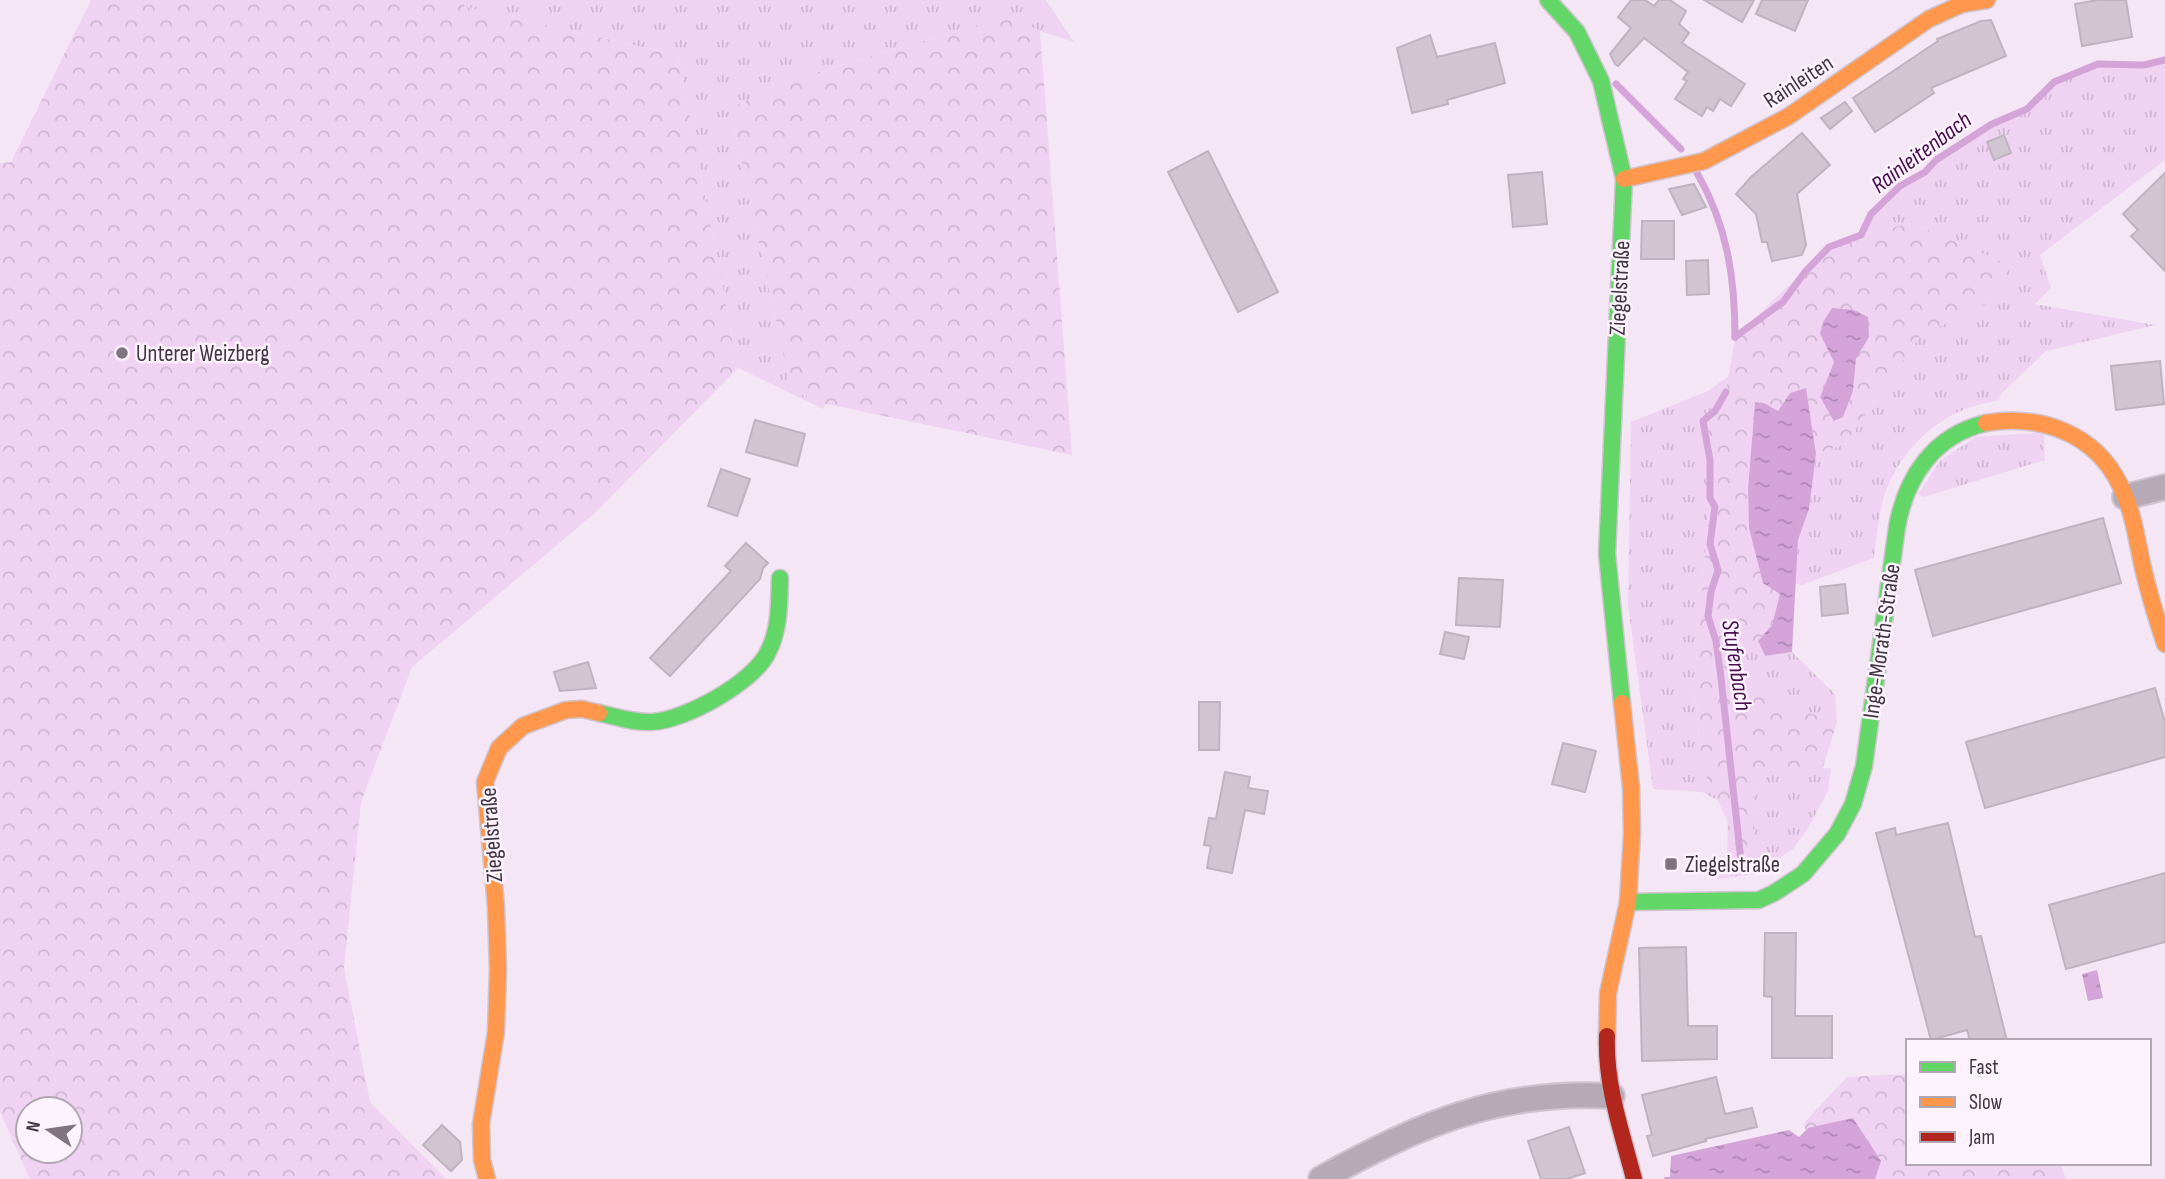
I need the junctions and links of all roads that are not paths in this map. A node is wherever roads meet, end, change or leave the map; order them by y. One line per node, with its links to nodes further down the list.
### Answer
1 (1548, 0): 3 (street, Ziegelstraße)
2 (1987, 0): 3 (street, Rainleiten)
3 (1624, 178): 8 (street, Ziegelstraße)
4 (2165, 487): 5 (street)
5 (2124, 497): 7 (street, Inge-Morath-Straße); 8 (street, Inge-Morath-Straße)
6 (780, 578): 10 (street, Ziegelstraße)
7 (2165, 644)
8 (1628, 902): 9 (street, Ziegelstraße)
9 (1612, 1096): 11 (street); 12 (street, Ziegelstraße)
10 (486, 1179)
11 (1321, 1179)
12 (1634, 1179)

